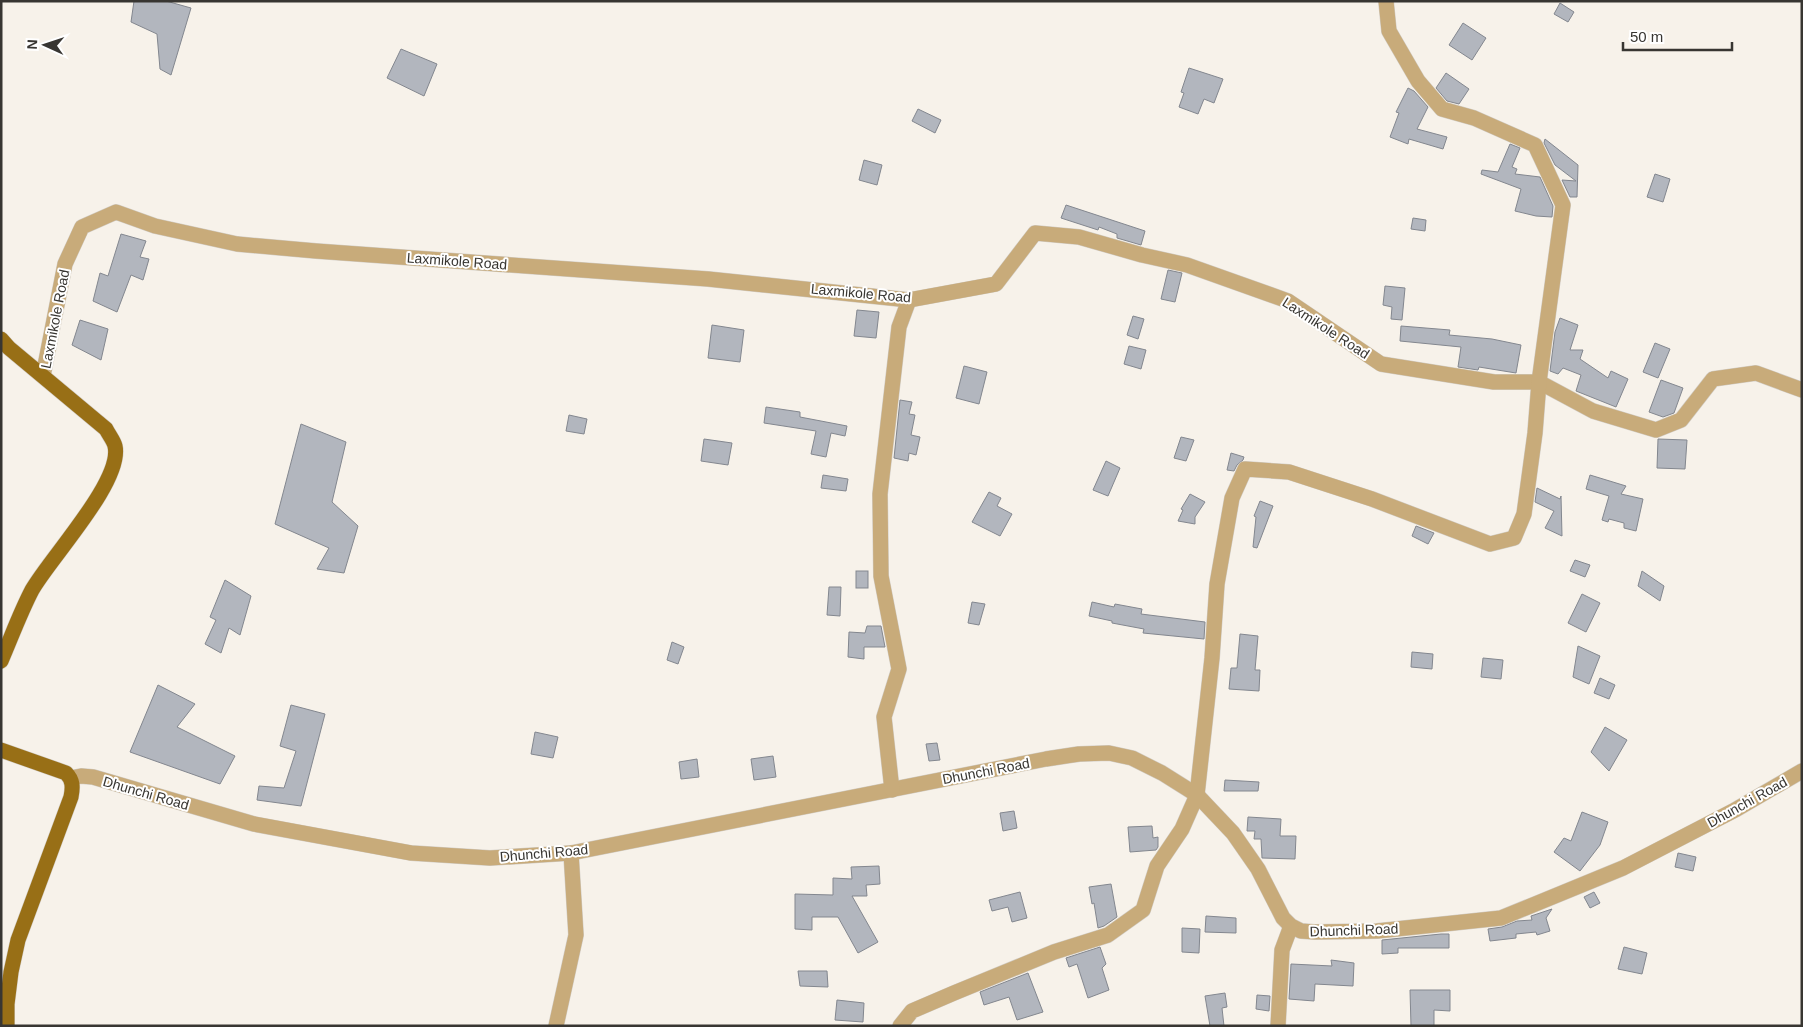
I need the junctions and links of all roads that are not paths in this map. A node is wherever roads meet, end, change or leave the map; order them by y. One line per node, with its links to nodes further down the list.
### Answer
1 (1386, 1): 5 (street)
2 (909, 300): 4 (street, Laxmikole Road); 5 (street, Laxmikole Road); 11 (street)
3 (1, 339): 4 (main road)
4 (43, 376): 7 (main road)
5 (1539, 382): 6 (street, Laxmikole Road); 12 (street)
6 (1802, 390)
7 (1, 661)
8 (1, 750): 10 (main road)
9 (1802, 771): 14 (street, Dhunchi Road)
10 (71, 778): 13 (street, Dhunchi Road); 15 (main road)
11 (892, 790): 12 (street, Dhunchi Road); 13 (street, Dhunchi Road)
12 (1196, 795): 14 (street, Dhunchi Road); 17 (street)
13 (571, 853): 16 (street)
14 (1291, 926): 18 (street)
15 (7, 1026)
16 (556, 1026)
17 (900, 1026)
18 (1278, 1026)

